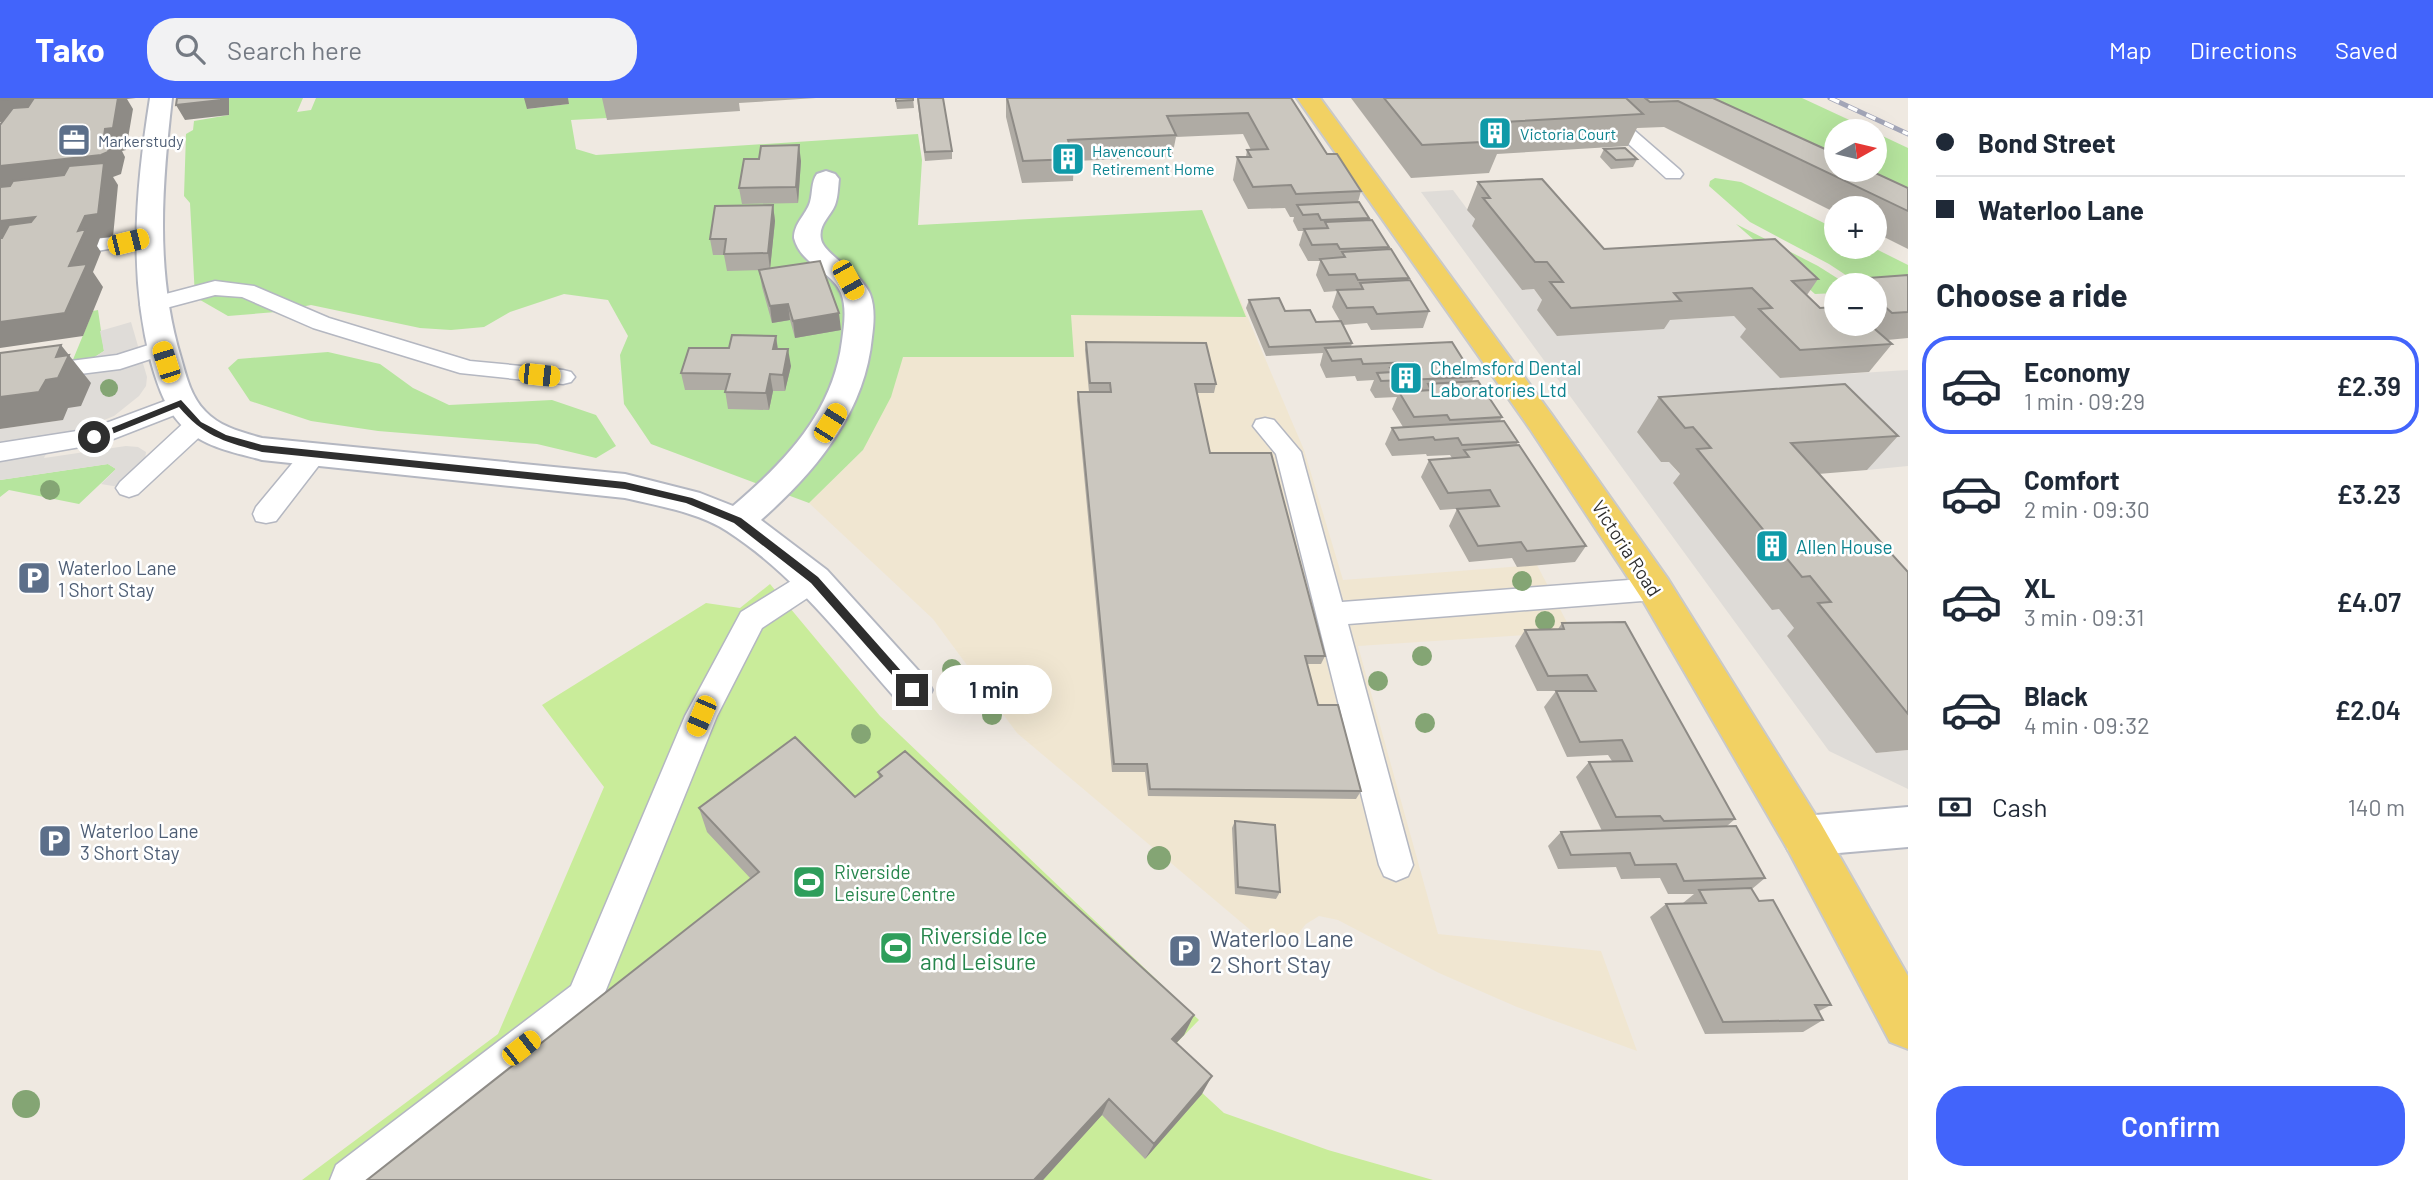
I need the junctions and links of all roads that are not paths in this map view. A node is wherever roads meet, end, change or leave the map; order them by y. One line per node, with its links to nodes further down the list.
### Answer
1 (162, 98): 7 (street)
2 (1308, 98): 21 (main road, Victoria Road)
3 (1591, 102): 4 (lane); 5 (lane)
4 (1569, 107)
5 (1673, 174)
6 (826, 179): 19 (street)
7 (147, 237): 8 (lane); 9 (street)
8 (97, 245)
9 (152, 305): 10 (street); 12 (lane)
10 (162, 348): 11 (lane); 13 (street)
11 (0, 377)
12 (562, 377)
13 (190, 414): 15 (lane); 16 (street); 17 (lane)
14 (1265, 426): 22 (lane)
15 (0, 452)
16 (314, 454): 18 (lane); 19 (street)
17 (129, 488)
18 (266, 514)
19 (738, 521): 20 (street)
20 (814, 580): 23 (street); 28 (lane)
21 (1655, 589): 22 (lane); 25 (main road, Victoria Road)
22 (1332, 614): 26 (lane)
23 (912, 690)
24 (1908, 827): 25 (street)
25 (1804, 836): 27 (main road, Victoria Road)
26 (1396, 865)
27 (1908, 1024)
28 (351, 1180)

